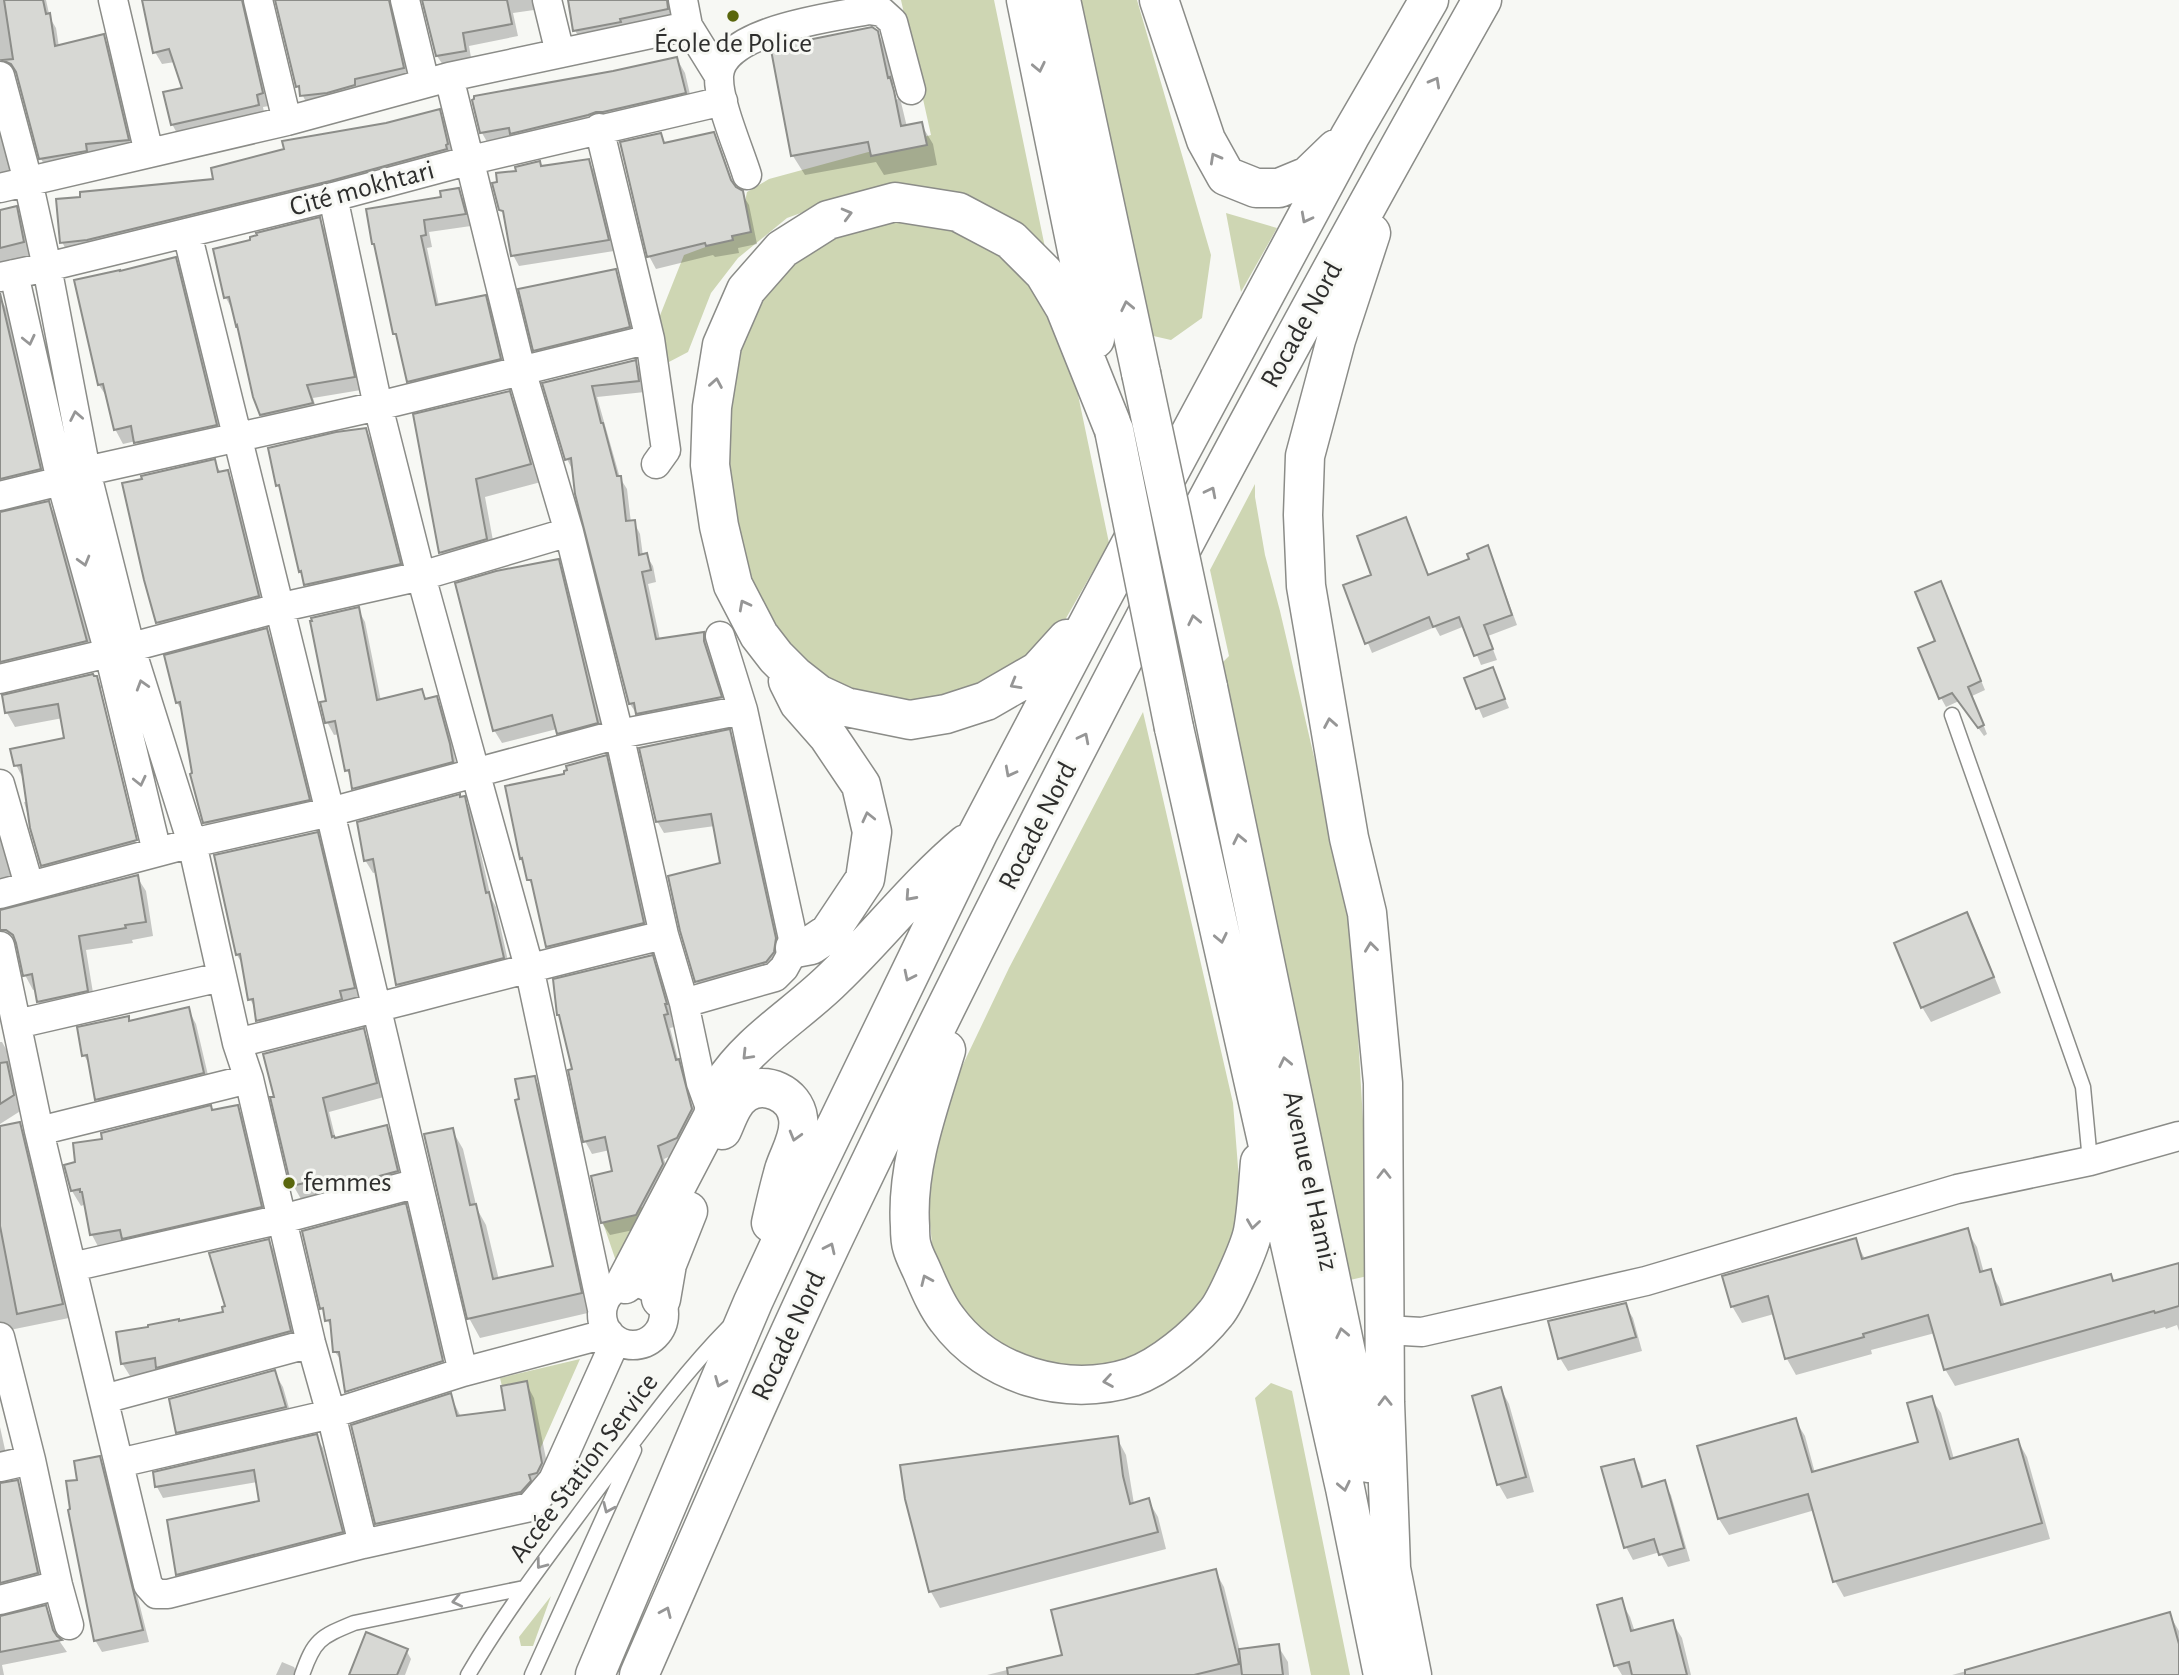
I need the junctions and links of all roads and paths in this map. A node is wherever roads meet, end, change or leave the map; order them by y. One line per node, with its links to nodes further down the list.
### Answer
1 (113, 0): 20 (street)
2 (258, 0): 16 (street)
3 (405, 0): 13 (street)
4 (547, 0): 11 (street)
5 (1026, 0): 32 (highway, one-way to 32)
6 (1061, 0): 89 (highway, Avenue el Hamiz, one-way to 6, bridge)
7 (1159, 0): 18 (highway, one-way to 7)
8 (1429, 0): 18 (highway, Rocade Nord)
9 (1482, 0): 19 (highway, Rocade Nord, one-way to 9)
10 (685, 13): 11 (street); 14 (street)
11 (560, 53): 13 (street)
12 (0, 76): 23 (street)
13 (437, 80): 16 (street); 21 (street)
14 (721, 89): 15 (street); 17 (street, Cité mokhtari); 22 (street)
15 (911, 90)
16 (287, 121): 20 (street)
17 (599, 128): 21 (street, Cité mokhtari); 29 (street)
18 (1350, 136): 39 (highway, Rocade Nord, one-way to 39)
19 (1402, 142): 57 (highway, Rocade Nord, one-way to 19); 78 (highway, one-way to 19)
20 (149, 153): 23 (street)
21 (471, 160): 25 (street, Cité mokhtari); 30 (street)
22 (747, 175)
23 (28, 181): 24 (street); 27 (street)
24 (0, 188)
25 (334, 197): 26 (street, Cité mokhtari); 31 (street)
26 (187, 233): 27 (street, Cité mokhtari); 33 (street)
27 (47, 267): 28 (street, Cité mokhtari); 35 (street, one-way to 27)
28 (7, 275): 35 (street, one-way to 35)
29 (650, 339): 30 (street); 34 (street)
30 (521, 370): 31 (street); 37 (street)
31 (378, 407): 33 (street); 38 (street)
32 (1114, 430): 43 (highway, one-way to 32); 69 (highway, one-way to 69, bridge)
33 (237, 438): 35 (street); 40 (street)
34 (656, 464)
35 (74, 476): 36 (street); 42 (street)
36 (0, 496)
37 (569, 532): 38 (street); 47 (street)
38 (421, 576): 40 (street); 48 (street)
39 (1099, 603): 43 (highway, one-way to 43); 51 (highway, Rocade Nord, one-way to 51)
40 (278, 608): 42 (street); 50 (street)
41 (720, 636): 45 (street)
42 (120, 650): 44 (street); 52 (street, one-way to 42); 53 (street, one-way to 53)
43 (776, 657): 59 (highway, one-way to 43)
44 (0, 679)
45 (743, 710): 47 (street); 59 (street)
46 (1952, 715): 71 (lane)
47 (619, 734): 48 (street); 56 (street)
48 (476, 773): 50 (street); 60 (street)
49 (0, 784): 54 (street)
50 (330, 812): 52 (street); 63 (street)
51 (978, 833): 67 (highway, one-way to 67); 76 (highway, Rocade Nord, one-way to 76)
52 (192, 843): 53 (street); 61 (street)
53 (157, 852): 54 (street)
54 (29, 885): 55 (street)
55 (0, 894)
56 (664, 935): 60 (street); 62 (street)
57 (981, 936): 69 (highway, one-way to 57); 98 (highway, Rocade Nord, one-way to 57)
58 (0, 946): 64 (street)
59 (794, 948): 62 (street)
60 (529, 967): 63 (street); 77 (street)
61 (221, 977): 64 (street); 65 (street)
62 (684, 1003): 67 (street)
63 (376, 1008): 65 (street); 72 (street)
64 (17, 1024): 68 (street)
65 (237, 1043): 66 (street)
66 (249, 1079): 68 (street); 73 (street)
67 (713, 1116): 77 (highway)
68 (39, 1131): 74 (street)
69 (1264, 1132): 99 (highway, one-way to 99)
70 (2179, 1136): 71 (street)
71 (2090, 1161): 78 (street)
72 (418, 1183): 73 (street); 81 (street)
73 (282, 1219): 74 (street); 80 (street)
74 (72, 1267): 82 (street)
75 (661, 1299): 76 (highway, one-way to 76); 77 (street); 77 (street)
76 (753, 1302): 84 (lane, Accée Station Service); 97 (highway, Rocade Nord, one-way to 97)
77 (613, 1317): 81 (street); 88 (street)
78 (1385, 1330): 89 (highway, one-way to 78)
79 (0, 1337): 85 (street)
80 (311, 1343): 82 (street); 83 (street)
81 (464, 1372): 83 (street)
82 (104, 1399): 86 (street)
83 (331, 1414): 86 (street); 88 (street)
84 (646, 1424): 91 (lane, Accée Station Service, one-way to 91); 96 (lane, one-way to 96)
85 (31, 1460): 87 (street); 90 (street)
86 (119, 1463): 88 (street)
87 (0, 1467)
88 (363, 1544)
89 (1391, 1567): 100 (highway, Avenue el Hamiz)
90 (58, 1585): 92 (street); 93 (street)
91 (524, 1588): 94 (lane, one-way to 94); 95 (lane, Accée Station Service)
92 (0, 1600)
93 (69, 1625)
94 (302, 1675)
95 (468, 1675)
96 (532, 1675)
97 (595, 1675)
98 (639, 1675)
99 (1383, 1675)
100 (1412, 1675)

